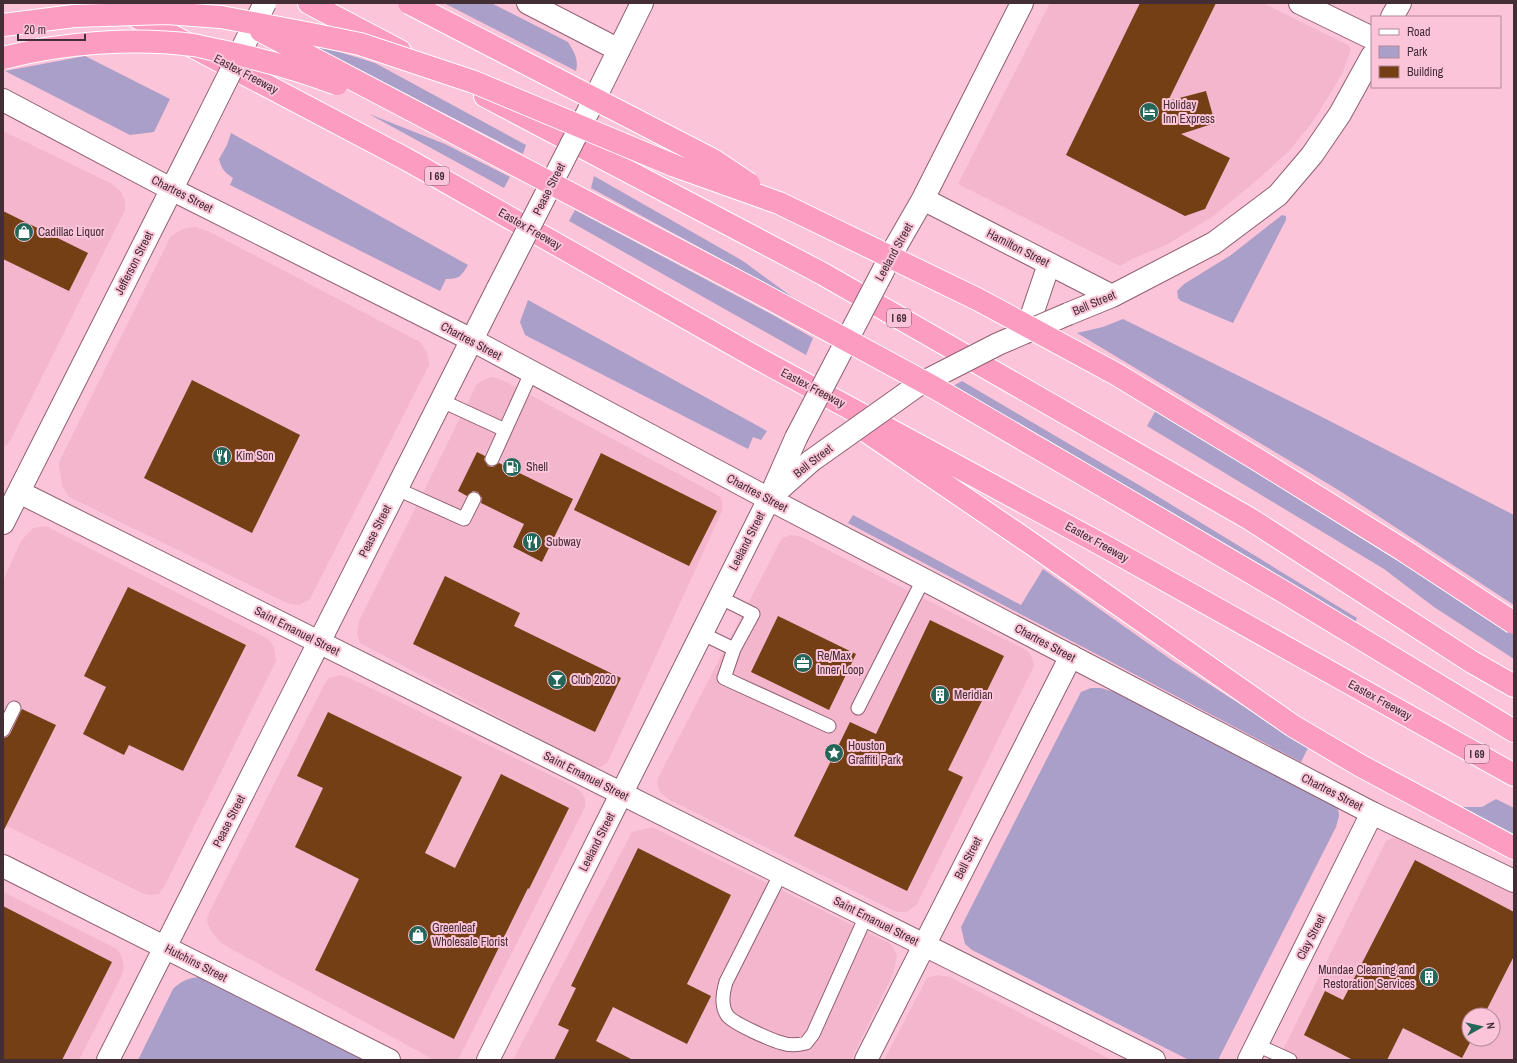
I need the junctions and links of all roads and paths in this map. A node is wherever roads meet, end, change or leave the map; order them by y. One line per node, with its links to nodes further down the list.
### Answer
1 (110, 3): 26 (highway, Eastex Freeway / I 69)
2 (209, 3): 18 (highway, bridge)
3 (265, 3): 19 (street, Jefferson Street, bridge)
4 (309, 3): 43 (highway, I 69)
5 (409, 3): 21 (highway, bridge)
6 (528, 3): 14 (street)
7 (642, 3): 14 (street, Pease Street)
8 (1022, 3): 20 (street, Leeland Street)
9 (1300, 3): 13 (street)
10 (1400, 3): 11 (street)
11 (1393, 16)
12 (3, 25): 21 (highway, bridge)
13 (1371, 38)
14 (618, 50): 25 (street, Pease Street, bridge)
15 (3, 58): 18 (highway, bridge)
16 (1371, 58): 23 (street, Bell Street)
17 (3, 100): 19 (street, Chartres Street)
18 (424, 118): 48 (highway, bridge)
19 (171, 189): 25 (street, Chartres Street); 32 (street, Jefferson Street)
20 (923, 199): 22 (street, Hamilton Street); 34 (street, Leeland Street, bridge)
21 (779, 204): 38 (highway, bridge)
22 (1049, 264): 23 (street, Hamilton Street); 24 (street)
23 (1112, 296): 24 (street, Bell Street, bridge)
24 (1026, 332): 34 (street, Bell Street, bridge)
25 (472, 340): 27 (street, Chartres Street); 28 (street, Pease Street)
26 (759, 359): 49 (highway, Eastex Freeway / I 69); 52 (highway)
27 (531, 372): 29 (lane); 34 (street, Chartres Street)
28 (442, 401): 29 (lane); 31 (street, Pease Street)
29 (505, 430): 30 (lane)
30 (492, 459)
31 (397, 489): 33 (lane); 40 (street, Pease Street)
32 (19, 492): 35 (street, Jefferson Street); 40 (street, Saint Emanuel Street)
33 (474, 499)
34 (769, 499): 36 (street, Chartres Street); 37 (street, Leeland Street)
35 (3, 523)
36 (923, 580): 42 (street, Chartres Street); 45 (lane)
37 (720, 597): 39 (street, Leeland Street); 41 (lane)
38 (1514, 624)
39 (701, 633): 41 (lane); 50 (street, Leeland Street)
40 (319, 642): 50 (street, Saint Emanuel Street); 58 (street, Pease Street)
41 (734, 649): 46 (lane)
42 (1071, 656): 51 (street, Chartres Street); 57 (street, Bell Street)
43 (1514, 686)
44 (14, 708): 47 (lane)
45 (858, 708)
46 (829, 726)
47 (3, 730)
48 (1514, 731)
49 (1514, 775)
50 (621, 793): 54 (street, Saint Emanuel Street); 62 (street, Leeland Street)
51 (1372, 813): 55 (street, Chartres Street); 59 (street, Clay Street)
52 (1514, 848)
53 (3, 866): 58 (street, Hutchins Street)
54 (781, 873): 56 (street, Saint Emanuel Street); 56 (lane)
55 (1514, 881)
56 (866, 916): 57 (street, Saint Emanuel Street)
57 (924, 945): 63 (street, Bell Street); 64 (street, Saint Emanuel Street)
58 (165, 948): 60 (street, Pease Street); 61 (street, Hutchins Street)
59 (1253, 1052): 65 (lane)
60 (108, 1060)
61 (389, 1060)
62 (488, 1060)
63 (866, 1060)
64 (1154, 1060)
65 (1290, 1060)

